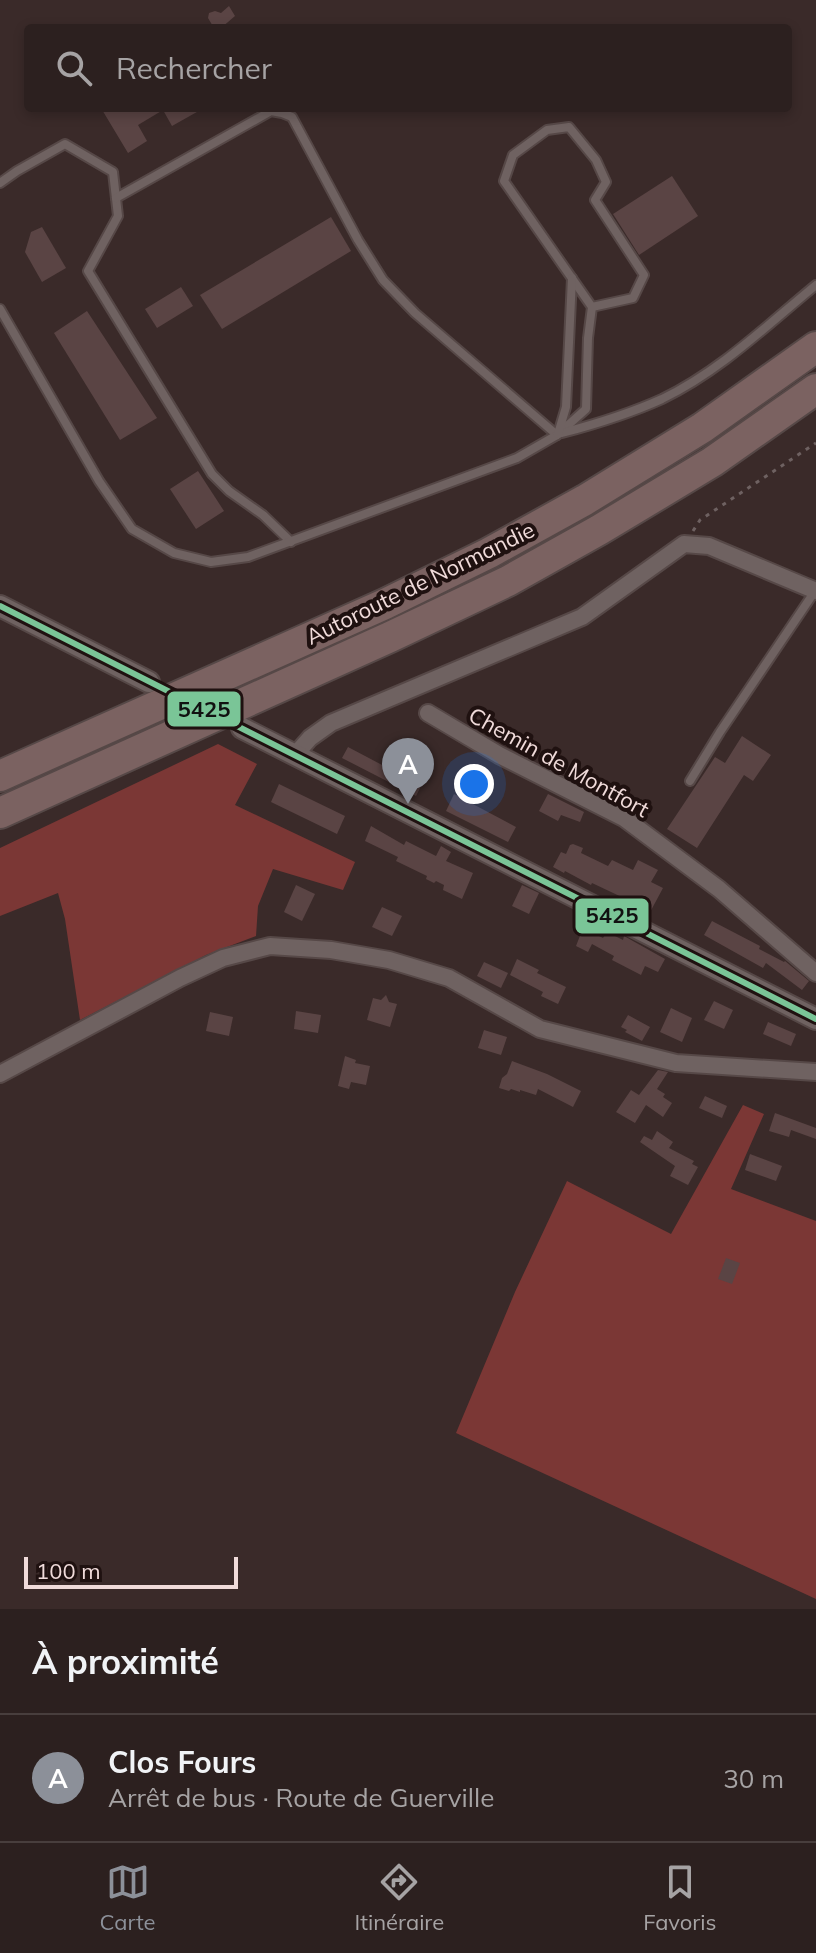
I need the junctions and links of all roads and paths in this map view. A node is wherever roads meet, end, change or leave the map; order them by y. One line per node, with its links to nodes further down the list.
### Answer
1 (269, 112): 4 (lane)
2 (276, 112): 11 (lane)
3 (0, 183): 4 (lane)
4 (116, 198): 13 (lane)
5 (572, 278): 7 (lane); 7 (lane); 11 (lane)
6 (816, 285): 11 (lane)
7 (592, 307): 11 (lane)
8 (0, 309): 13 (lane)
9 (816, 347): 21 (highway, Autoroute de Normandie)
10 (816, 389): 23 (highway, Autoroute de Normandie)
11 (557, 435): 13 (lane)
12 (816, 443): 14 (path)
13 (291, 542)
14 (684, 544): 15 (street); 20 (street)
15 (816, 591): 22 (lane)
16 (0, 606): 17 (street)
17 (149, 682)
18 (428, 713): 24 (street, Chemin de Montfort)
19 (242, 728): 20 (street)
20 (295, 755): 25 (street)
21 (0, 776)
22 (690, 781)
23 (0, 813)
24 (816, 973)
25 (816, 1019)
26 (816, 1072): 27 (street)
27 (0, 1074)

